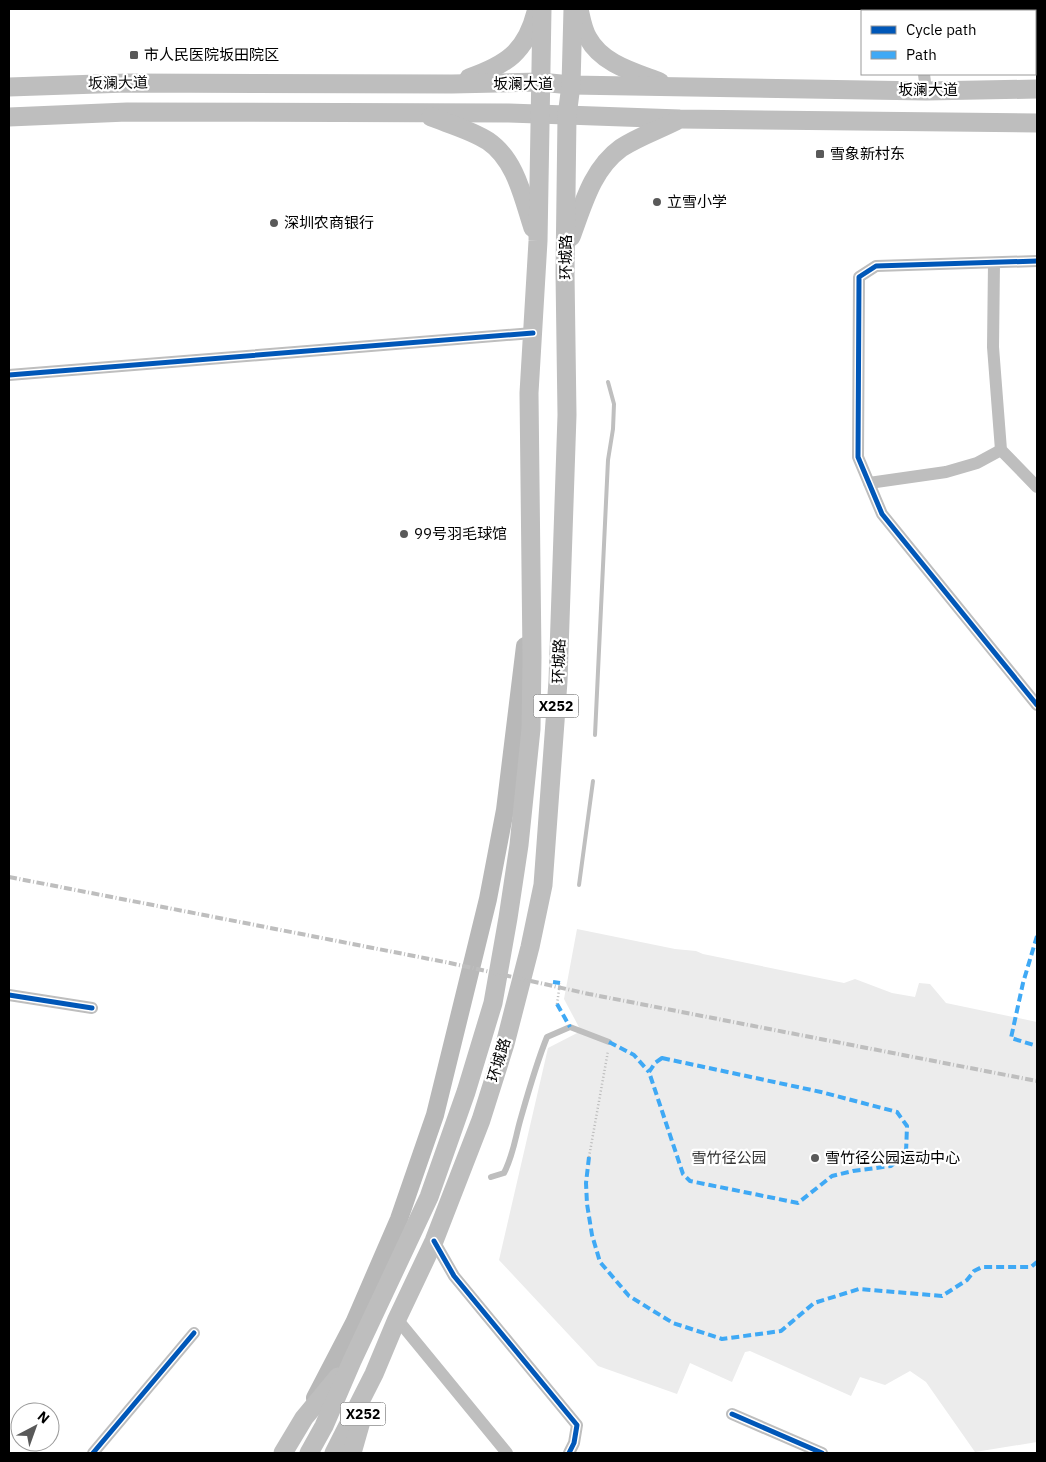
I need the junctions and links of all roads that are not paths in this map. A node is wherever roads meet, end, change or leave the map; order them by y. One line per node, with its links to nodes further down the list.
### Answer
1 (537, 9): 7 (main road)
2 (542, 9): 5 (main road, 环城路 / X252)
3 (573, 9): 8 (main road, 环城路 / X252)
4 (579, 9): 10 (main road)
5 (540, 82): 7 (main road, 坂澜大道); 8 (main road, 坂澜大道); 13 (main road, 环城路 / X252)
6 (925, 82): 10 (main road, 坂澜大道); 11 (main road, 坂澜大道)
7 (452, 84): 9 (main road, 坂澜大道)
8 (571, 85): 10 (main road, 坂澜大道); 14 (main road, 环城路 / X252)
9 (9, 87)
10 (672, 87)
11 (1037, 89)
12 (422, 114): 13 (main road, 坂澜大道); 15 (main road, 坂澜大道); 18 (main road)
13 (539, 114): 14 (main road, 坂澜大道); 18 (main road, 环城路 / X252)
14 (568, 116): 16 (main road, 坂澜大道); 19 (main road, 环城路 / X252)
15 (9, 117)
16 (680, 119): 17 (main road, 坂澜大道); 19 (main road)
17 (1037, 123)
18 (538, 241): 22 (main road, 环城路 / X252)
19 (566, 250): 33 (main road, 环城路 / X252)
20 (1037, 262): 21 (street)
21 (994, 263): 24 (street); 25 (street)
22 (533, 333): 23 (street); 27 (main road, 环城路 / X252)
23 (9, 375)
24 (1001, 450): 25 (street); 26 (street)
25 (869, 483): 28 (street)
26 (1037, 488)
27 (532, 588): 36 (main road, 环城路 / X252); 39 (main road)
28 (1037, 705)
29 (9, 995): 30 (street)
30 (92, 1008)
31 (609, 1042): 32 (lane)
32 (491, 1177)
33 (434, 1241): 34 (main road, 环城路 / X252); 46 (street)
34 (397, 1319): 37 (main road, 环城路 / X252); 45 (street)
35 (194, 1333): 40 (street)
36 (352, 1361): 39 (main road); 42 (main road)
37 (374, 1374): 43 (main road); 44 (main road, X252)
38 (732, 1414): 47 (street)
39 (304, 1418): 41 (main road)
40 (93, 1453)
41 (283, 1453)
42 (308, 1453)
43 (334, 1453)
44 (352, 1453)
45 (507, 1453)
46 (569, 1453)
47 (822, 1453)

